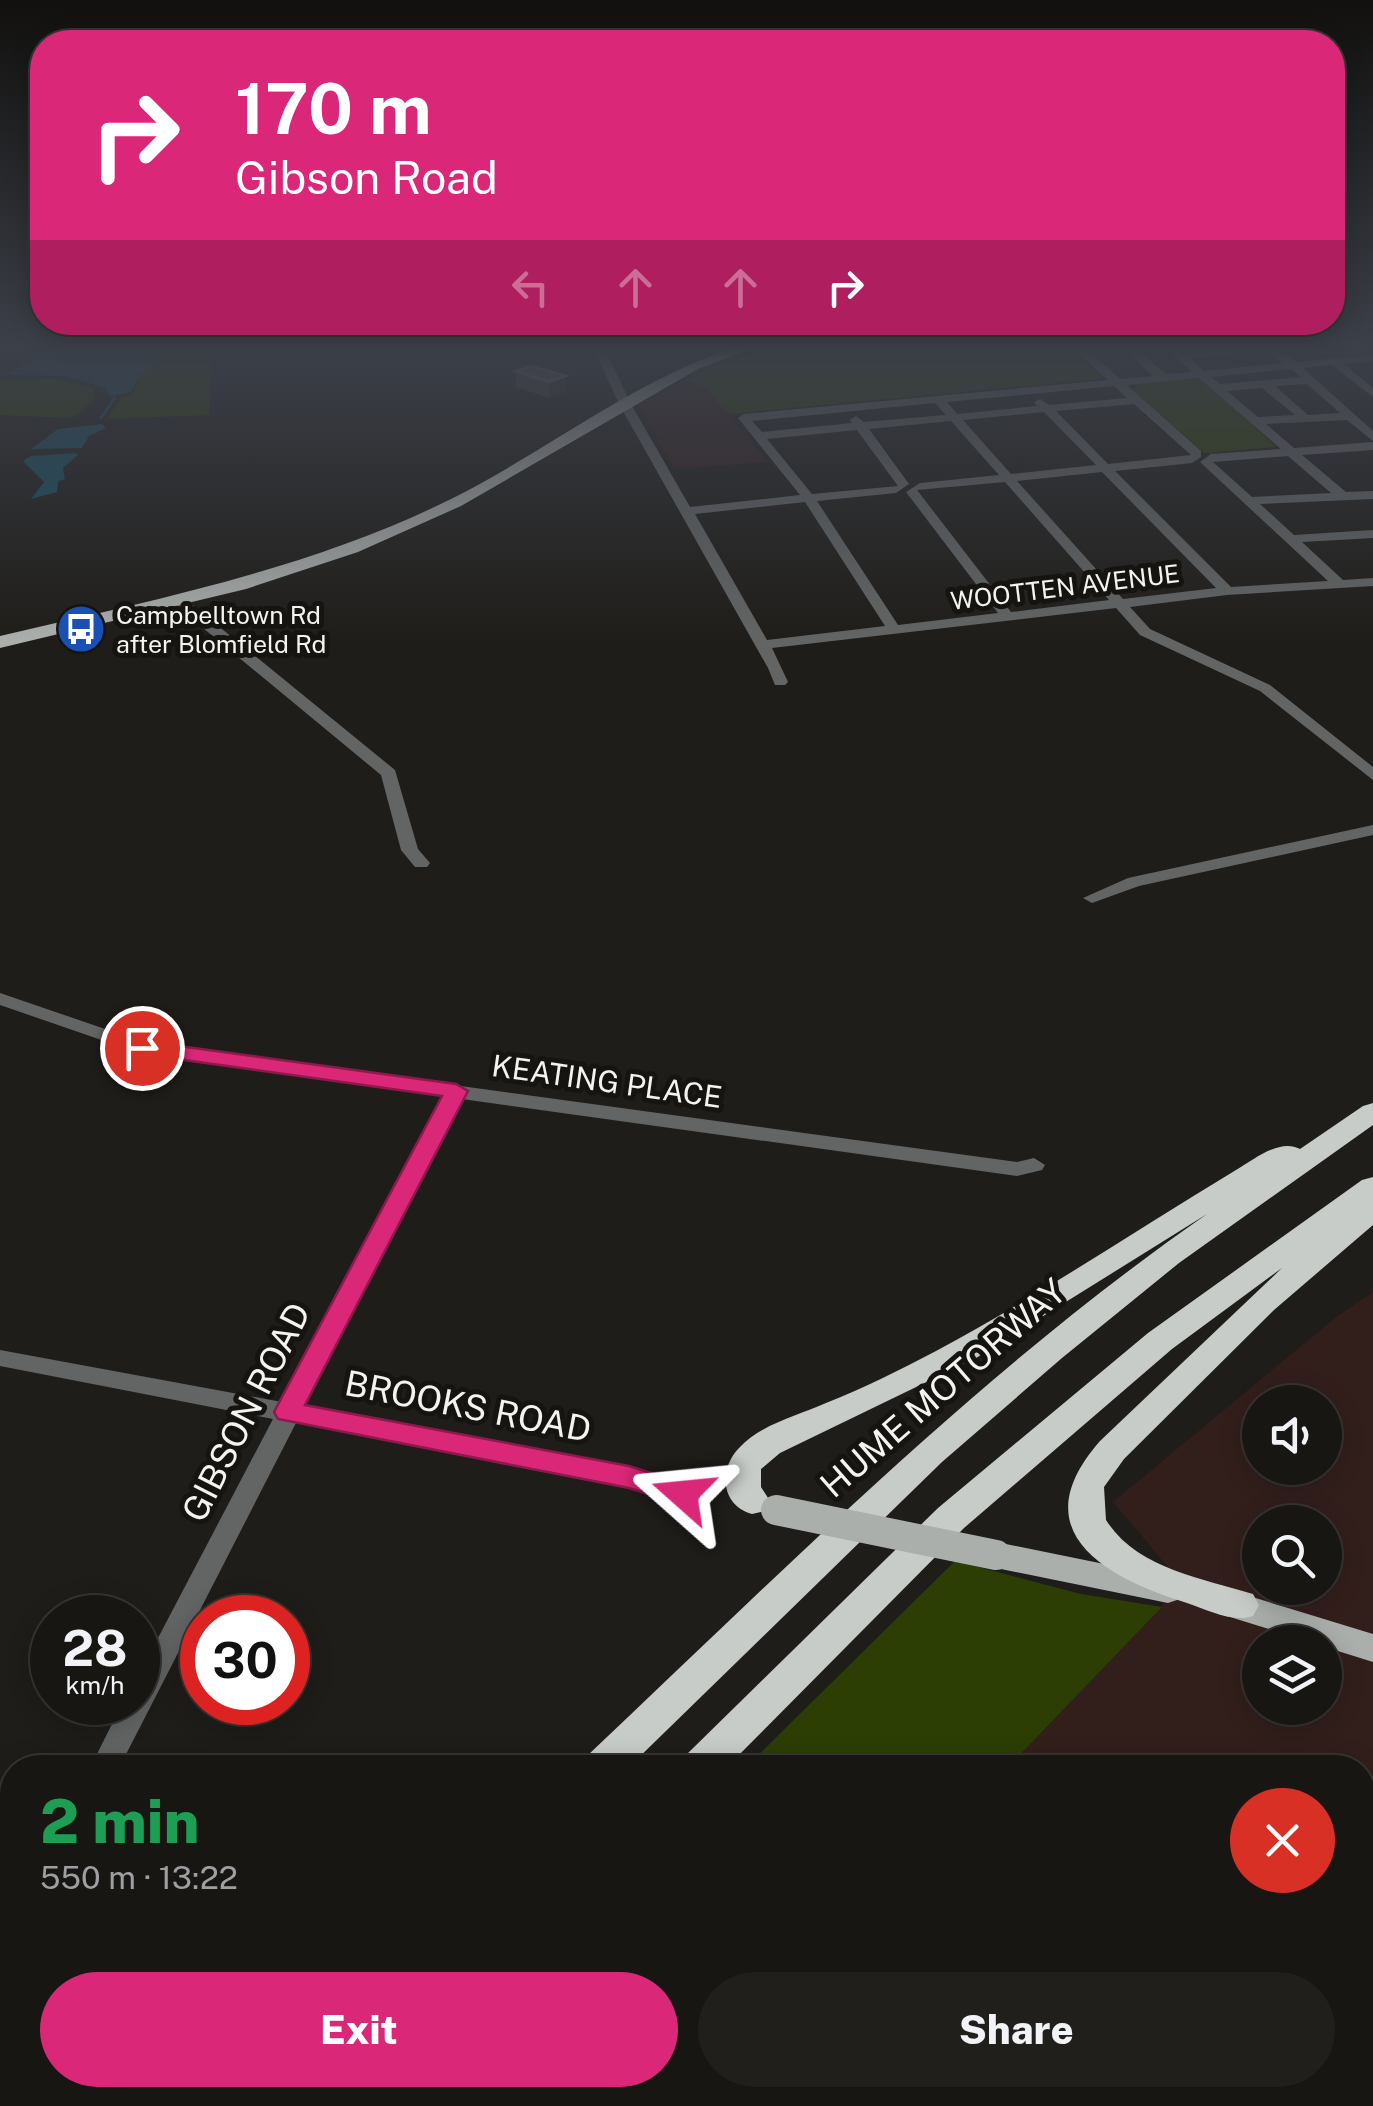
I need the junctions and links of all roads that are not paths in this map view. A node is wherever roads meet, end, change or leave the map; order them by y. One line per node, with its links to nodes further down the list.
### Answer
1 (554, 445): 25 (main road)
2 (649, 445): 19 (street)
3 (764, 445): 17 (street)
4 (876, 445): 14 (street)
5 (979, 445): 13 (street)
6 (1083, 445): 12 (street)
7 (1187, 445): 11 (street)
8 (1282, 445): 10 (street)
9 (1373, 446): 10 (street)
10 (1287, 450): 11 (street); 16 (street)
11 (1201, 458): 12 (street); 18 (street)
12 (1106, 468): 13 (street); 24 (street)
13 (1008, 478): 14 (street); 26 (street)
14 (908, 488): 17 (street); 27 (street)
15 (1373, 495): 16 (street)
16 (1342, 496): 18 (street)
17 (809, 498): 19 (street); 28 (street)
18 (1250, 501): 21 (street)
19 (688, 511): 30 (street)
20 (1373, 534): 21 (street)
21 (1291, 539): 22 (street)
22 (1338, 582): 23 (street, WOOTTEN AVENUE); 24 (street, WOOTTEN AVENUE)
23 (1373, 582)
24 (1227, 591): 26 (street, WOOTTEN AVENUE)
25 (179, 601): 29 (main road); 34 (street)
26 (1118, 604): 27 (street, WOOTTEN AVENUE); 32 (street)
27 (1008, 616): 28 (street, WOOTTEN AVENUE)
28 (894, 630): 30 (street, WOOTTEN AVENUE)
29 (0, 642)
30 (763, 645): 31 (street)
31 (780, 682)
32 (1373, 775)
33 (1373, 830): 35 (street)
34 (421, 863)
35 (1092, 898)
36 (0, 999): 37 (street, KEATING PLACE)
37 (456, 1091): 39 (street, KEATING PLACE); 43 (street, GIBSON ROAD)
38 (1373, 1109): 45 (highway); 49 (highway, HUME MOTORWAY)
39 (1034, 1165)
40 (1373, 1186): 50 (highway)
41 (1373, 1210): 46 (highway)
42 (0, 1358): 43 (street, BROOKS ROAD)
43 (288, 1412): 44 (street, BROOKS ROAD); 48 (street, GIBSON ROAD)
44 (683, 1494)
45 (764, 1506): 46 (main road, bridge)
46 (1240, 1605): 47 (main road)
47 (1373, 1648)
48 (111, 1755)
49 (615, 1755)
50 (712, 1755)

